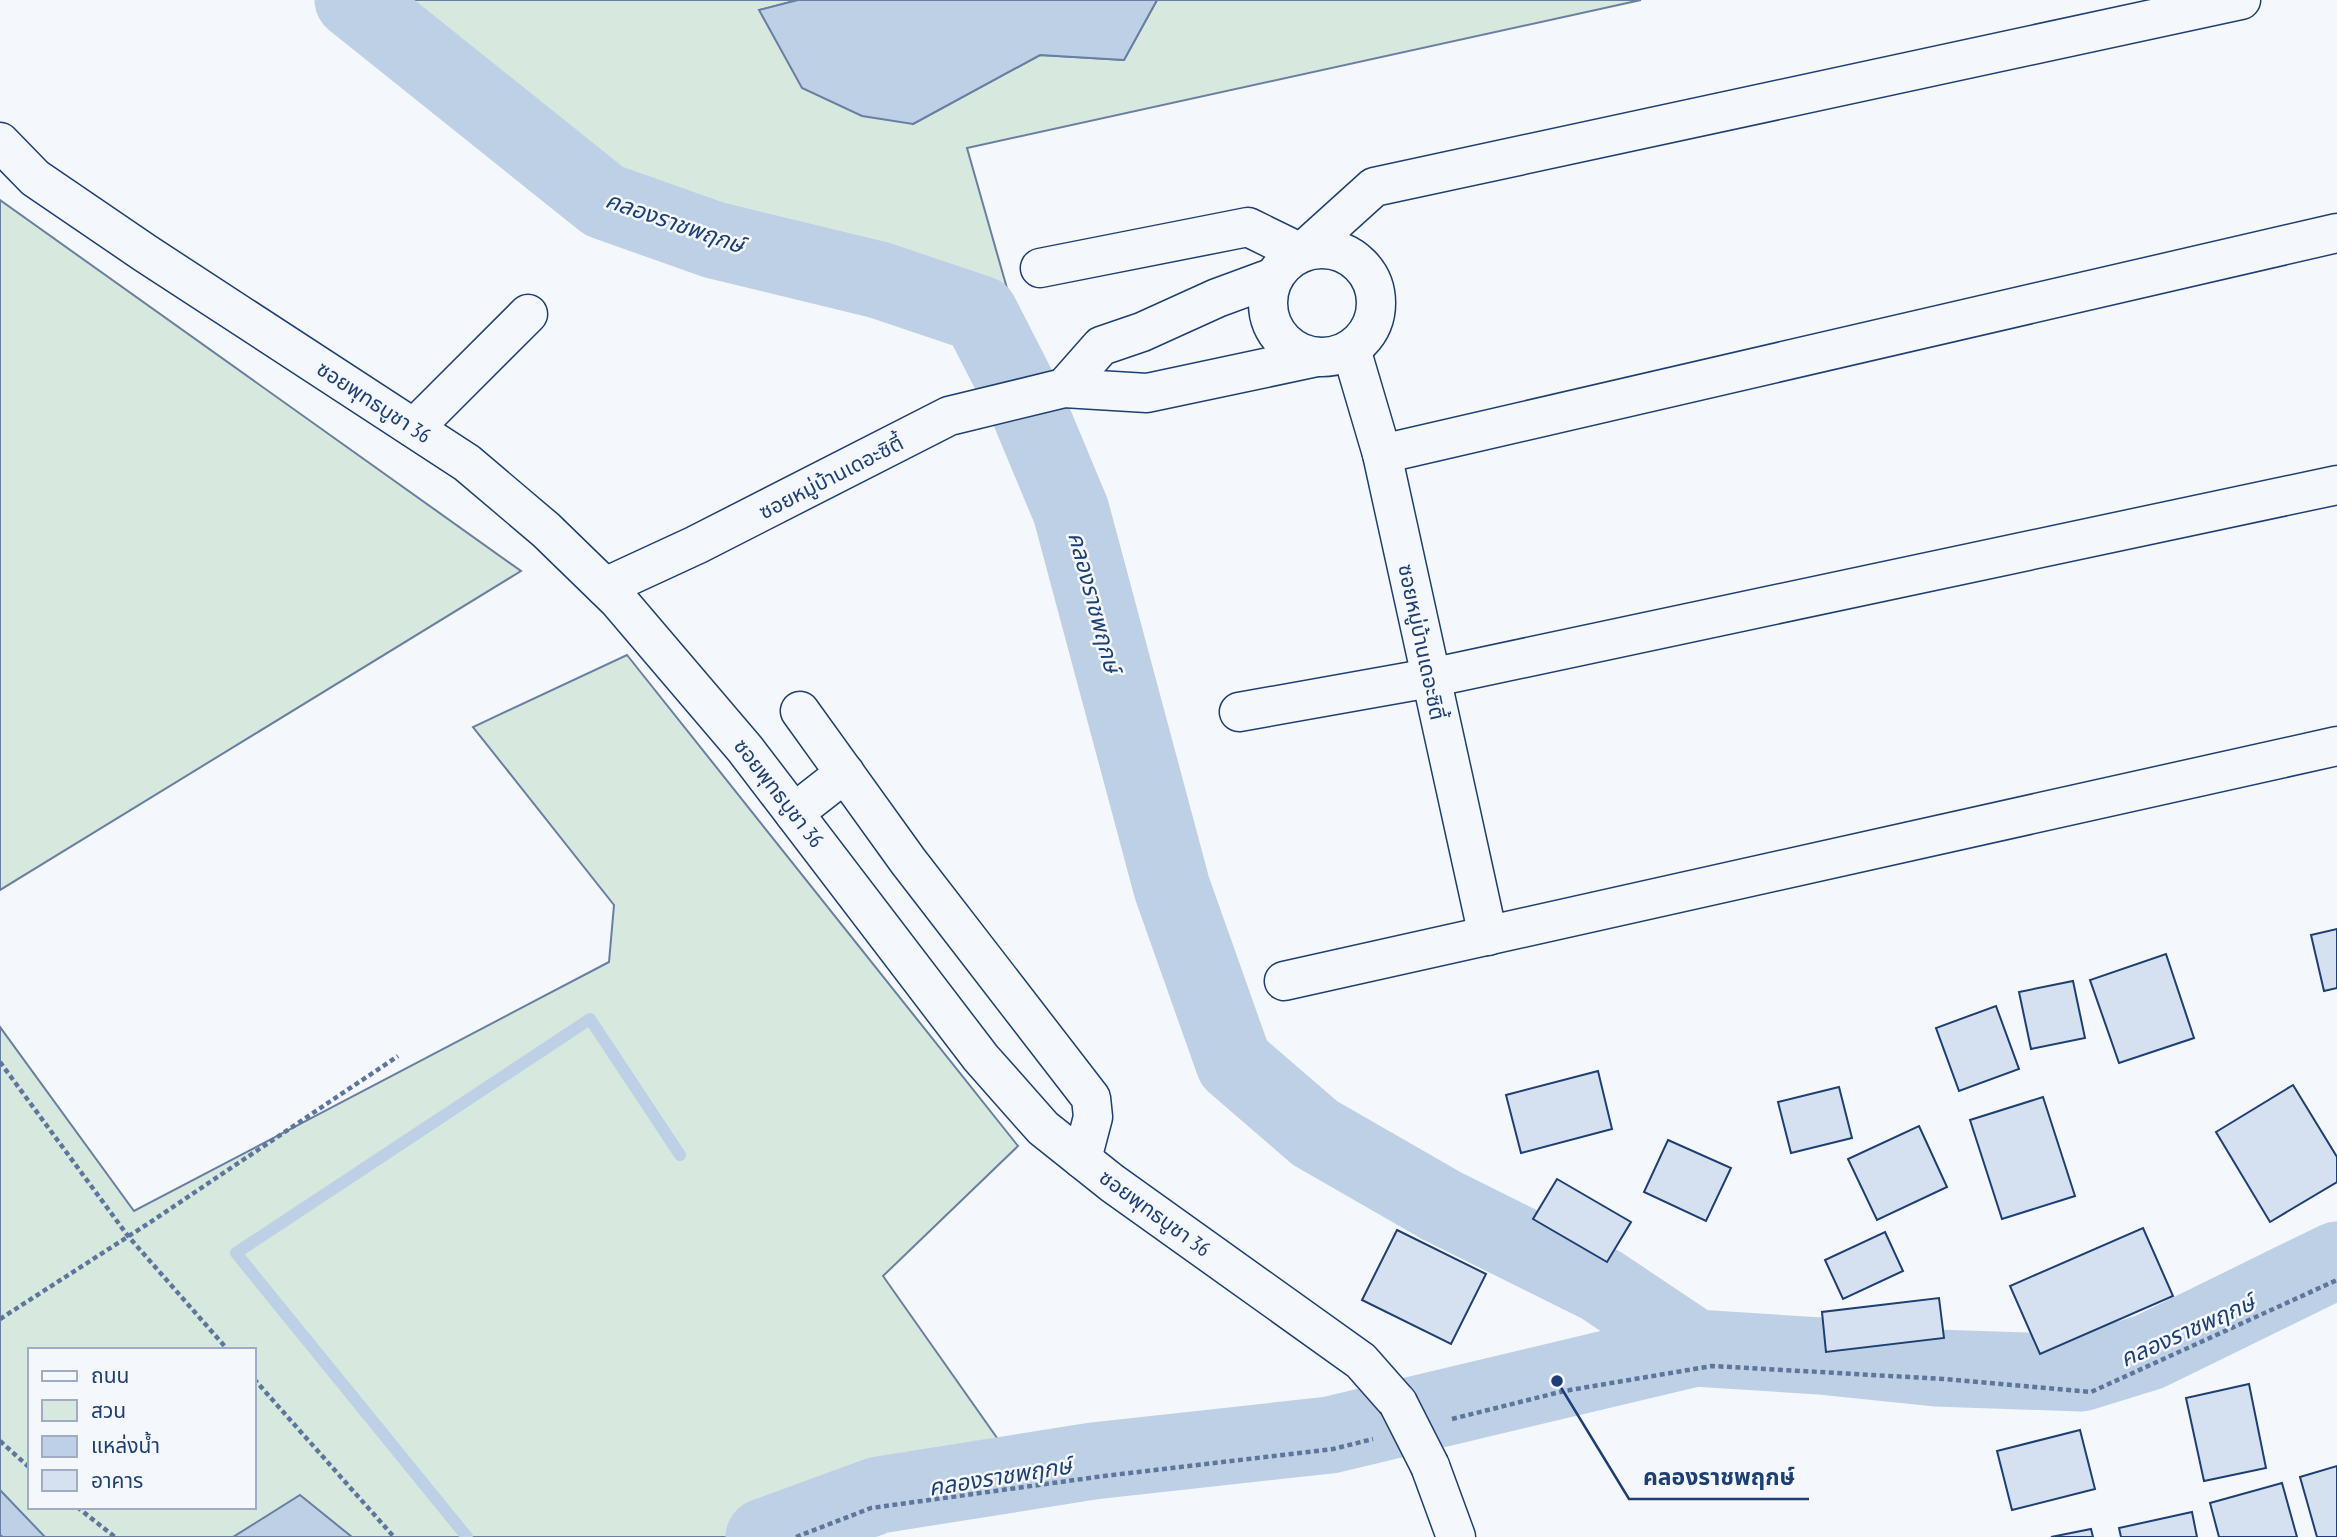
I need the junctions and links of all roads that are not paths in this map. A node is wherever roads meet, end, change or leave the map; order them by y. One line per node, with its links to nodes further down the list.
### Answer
1 (2241, 0): 4 (street)
2 (0, 142): 9 (street, ซอยพุทธบูชา 36)
3 (2337, 233): 10 (street)
4 (1288, 265): 5 (street); 7 (street); 7 (street); 8 (street)
5 (1040, 268)
6 (528, 314): 9 (street)
7 (1334, 353): 8 (street, ซอยหมู่บ้านเดอะซิตี้); 10 (street, ซอยหมู่บ้านเดอะซิตี้)
8 (1054, 391): 12 (street, ซอยหมู่บ้านเดอะซิตี้)
9 (414, 428): 12 (street, ซอยพุทธบูชา 36)
10 (1382, 454): 13 (street, ซอยหมู่บ้านเดอะซิตี้)
11 (2337, 485): 13 (street)
12 (605, 587): 18 (street, ซอยพุทธบูชา 36)
13 (1430, 678): 15 (street); 19 (street, ซอยหมู่บ้านเดอะซิตี้)
14 (800, 711): 17 (street)
15 (1239, 712)
16 (2337, 746): 19 (street)
17 (845, 773): 18 (street); 21 (street)
18 (794, 813): 21 (street, ซอยพุทธบูชา 36)
19 (1488, 936): 20 (street)
20 (1284, 981)
21 (1082, 1159): 22 (street, ซอยพุทธบูชา 36, bridge)
22 (1456, 1537)

